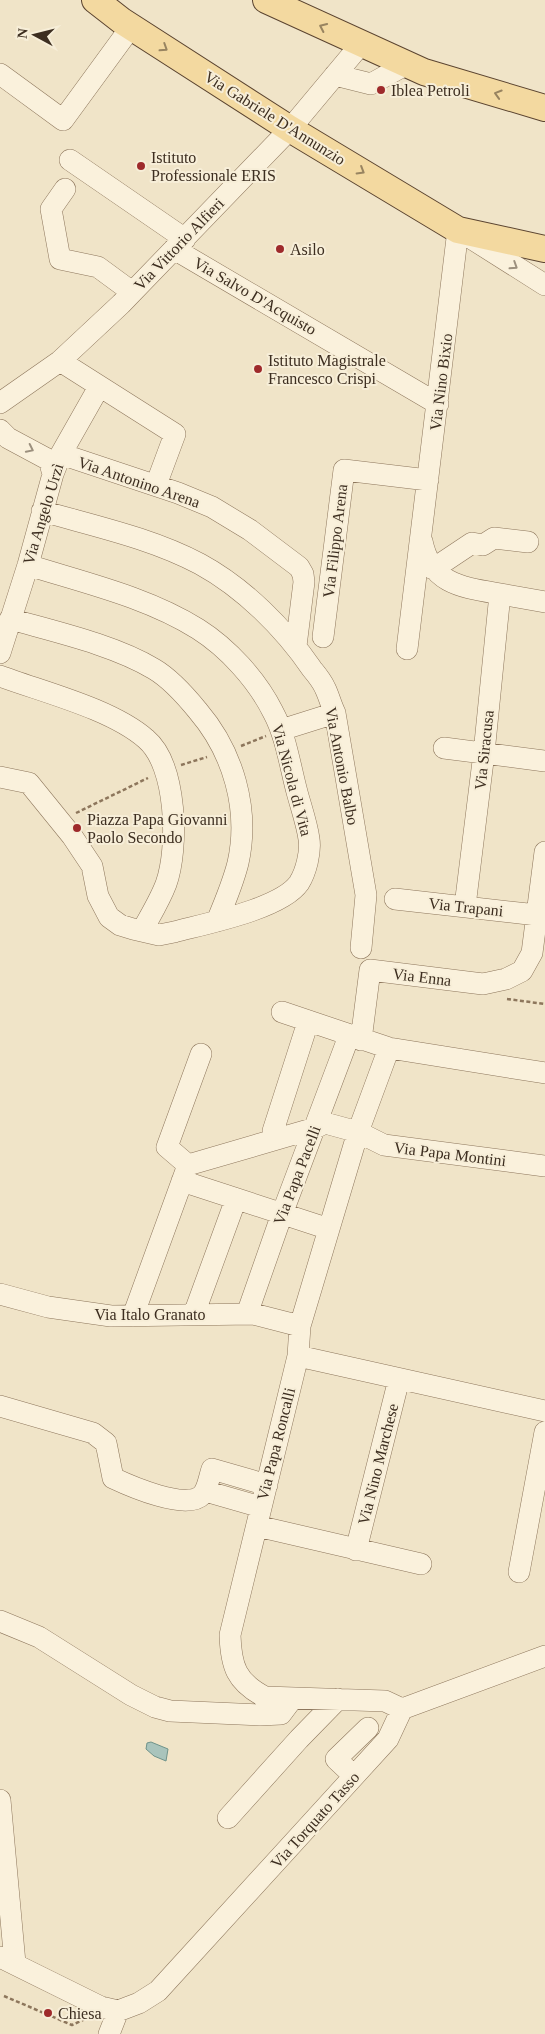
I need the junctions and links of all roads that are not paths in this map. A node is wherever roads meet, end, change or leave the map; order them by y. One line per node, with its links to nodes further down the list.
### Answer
1 (95, 0): 3 (main road, Via Gabriele D'Annunzio)
2 (266, 0): 4 (main road, one-way to 2)
3 (131, 26): 6 (street); 9 (main road, Via Gabriele D'Annunzio, one-way to 9)
4 (372, 49): 5 (main road); 7 (street, Via Vittorio Alfieri)
5 (407, 64): 7 (street); 8 (main road, one-way to 5)
6 (0, 74)
7 (335, 74): 9 (street, Via Vittorio Alfieri)
8 (545, 108)
9 (290, 129): 12 (main road, Via Gabriele D'Annunzio, one-way to 12); 13 (street, Via Vittorio Alfieri)
10 (70, 160): 13 (street, Via Salvo D'Acquisto)
11 (65, 189): 16 (street)
12 (458, 230): 14 (main road, Via Gabriele D'Annunzio); 15 (street, one-way to 15); 20 (street, Via Nino Bixio)
13 (180, 244): 16 (street, Via Vittorio Alfieri); 20 (street, Via Salvo D'Acquisto)
14 (545, 249)
15 (545, 285)
16 (132, 292): 17 (street, Via Vittorio Alfieri)
17 (60, 361): 18 (street); 19 (street, Via Vittorio Alfieri)
18 (99, 387): 22 (street, Via Angelo Urzì); 25 (street)
19 (0, 403)
20 (438, 404): 24 (street, Via Nino Bixio)
21 (0, 430): 23 (street, one-way to 23)
22 (61, 454): 23 (street, Via Angelo Urzì); 25 (street, Via Antonino Arena)
23 (53, 474): 26 (street, Via Angelo Urzì)
24 (428, 480): 27 (street, Via Nino Bixio); 34 (street, Via Filippo Arena)
25 (156, 486): 35 (street, Via Antonino Arena)
26 (42, 511): 29 (street, Via Angelo Urzì); 35 (street, Via Antonio Balbo)
27 (422, 533): 30 (street); 36 (street, Via Nino Bixio)
28 (528, 542): 30 (street)
29 (28, 565): 33 (street, Via Angelo Urzì); 40 (street, Via Nicola di Vita)
30 (434, 569): 31 (street)
31 (500, 594): 32 (street); 42 (street, Via Siracusa)
32 (545, 602)
33 (10, 619): 37 (street, Via Angelo Urzì); 49 (street)
34 (323, 637)
35 (296, 646): 39 (street, Via Antonio Balbo)
36 (407, 649)
37 (0, 652)
38 (0, 676): 50 (street)
39 (335, 713): 40 (street); 51 (street, Via Antonio Balbo)
40 (281, 730): 49 (street, Via Nicola di Vita)
41 (444, 748): 42 (street)
42 (484, 753): 43 (street); 47 (street, Via Siracusa)
43 (545, 761)
44 (0, 777): 50 (street)
45 (545, 852): 48 (street)
46 (396, 899): 47 (street, Via Trapani)
47 (465, 906): 48 (street, Via Trapani)
48 (537, 915): 54 (street, Via Enna)
49 (218, 920): 50 (street, Via Nicola di Vita)
50 (142, 931)
51 (361, 948)
52 (282, 1012): 53 (street)
53 (308, 1022): 54 (street); 59 (street)
54 (355, 1038): 55 (street); 58 (street, Via Papa Pacelli)
55 (389, 1048): 57 (street); 60 (street, Via Papa Roncalli)
56 (201, 1054): 62 (street)
57 (545, 1073)
58 (315, 1128): 60 (street, Via Papa Montini); 62 (street, Via Papa Montini); 64 (street, Via Papa Pacelli)
59 (273, 1131)
60 (358, 1132): 61 (street, Via Papa Montini); 65 (street, Via Papa Roncalli)
61 (545, 1166)
62 (185, 1173): 63 (street); 69 (street)
63 (236, 1199): 64 (street); 67 (street)
64 (282, 1214): 65 (street); 68 (street, Via Papa Pacelli)
65 (329, 1229): 70 (street, Via Papa Roncalli)
66 (0, 1294): 69 (street, Via Italo Granato)
67 (194, 1314): 68 (street, Via Italo Granato); 69 (street, Via Italo Granato)
68 (247, 1314): 70 (street, Via Italo Granato)
69 (133, 1316)
70 (300, 1326): 71 (street, Via Papa Roncalli)
71 (298, 1356): 72 (street); 76 (street, Via Papa Roncalli)
72 (399, 1379): 74 (street); 80 (street, Via Nino Marchese)
73 (0, 1406): 78 (street)
74 (545, 1411)
75 (545, 1432): 77 (street)
76 (267, 1484): 78 (street); 79 (street, Via Papa Roncalli)
77 (540, 1486): 82 (street)
78 (205, 1491): 79 (street)
79 (259, 1517): 80 (street); 85 (street, Via Papa Roncalli)
80 (356, 1550): 81 (street)
81 (421, 1564)
82 (519, 1572)
83 (0, 1621): 85 (street)
84 (545, 1656): 87 (street)
85 (293, 1698): 86 (street, Via Papa Roncalli)
86 (338, 1698): 87 (street, Via Papa Roncalli); 91 (street)
87 (402, 1709): 89 (street, Via Torquato Tasso)
88 (368, 1728): 89 (street)
89 (354, 1776): 93 (street, Via Torquato Tasso)
90 (0, 1800): 92 (street)
91 (228, 1818)
92 (8, 1960): 93 (street)
93 (109, 2009): 94 (street)
94 (109, 2034)

